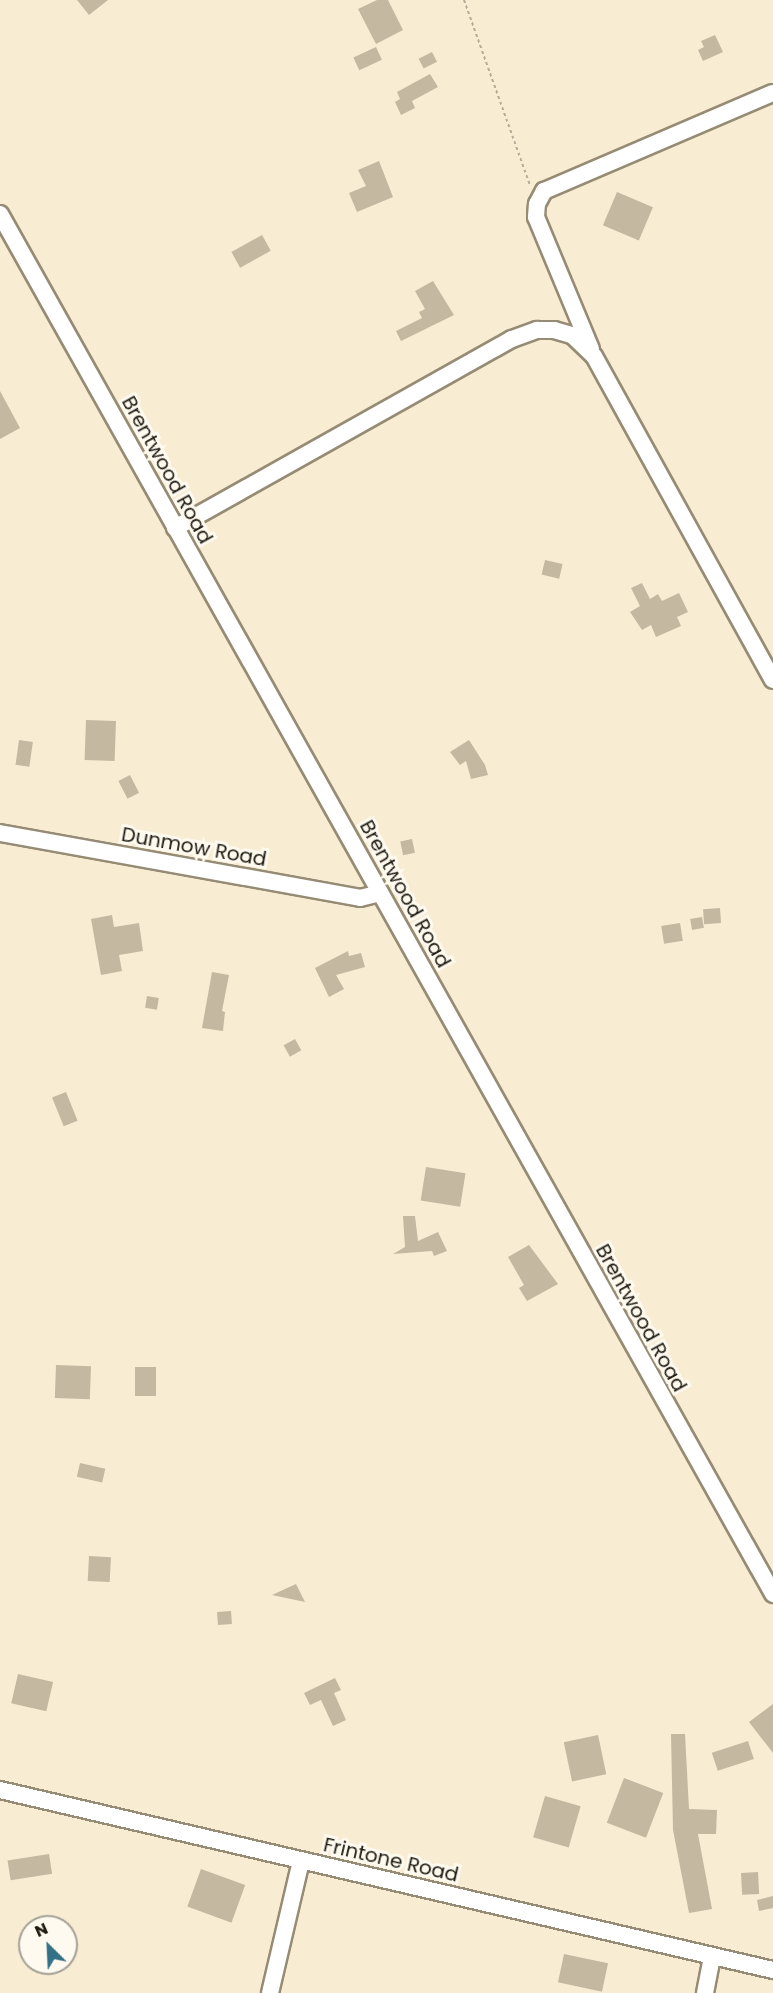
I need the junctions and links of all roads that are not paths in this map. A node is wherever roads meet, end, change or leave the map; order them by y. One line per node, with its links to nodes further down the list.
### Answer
1 (773, 93): 3 (street)
2 (0, 214): 4 (street, Brentwood Road)
3 (594, 356): 4 (street); 5 (street)
4 (175, 528): 7 (street, Brentwood Road)
5 (773, 680)
6 (0, 833): 7 (street, Dunmow Road)
7 (381, 893): 8 (street, Brentwood Road)
8 (773, 1594)
9 (0, 1790): 10 (street, Frintone Road)
10 (301, 1861): 11 (street, Frintone Road); 13 (street)
11 (712, 1957): 12 (street, Frintone Road); 14 (street)
12 (773, 1970)
13 (270, 1993)
14 (705, 1993)

